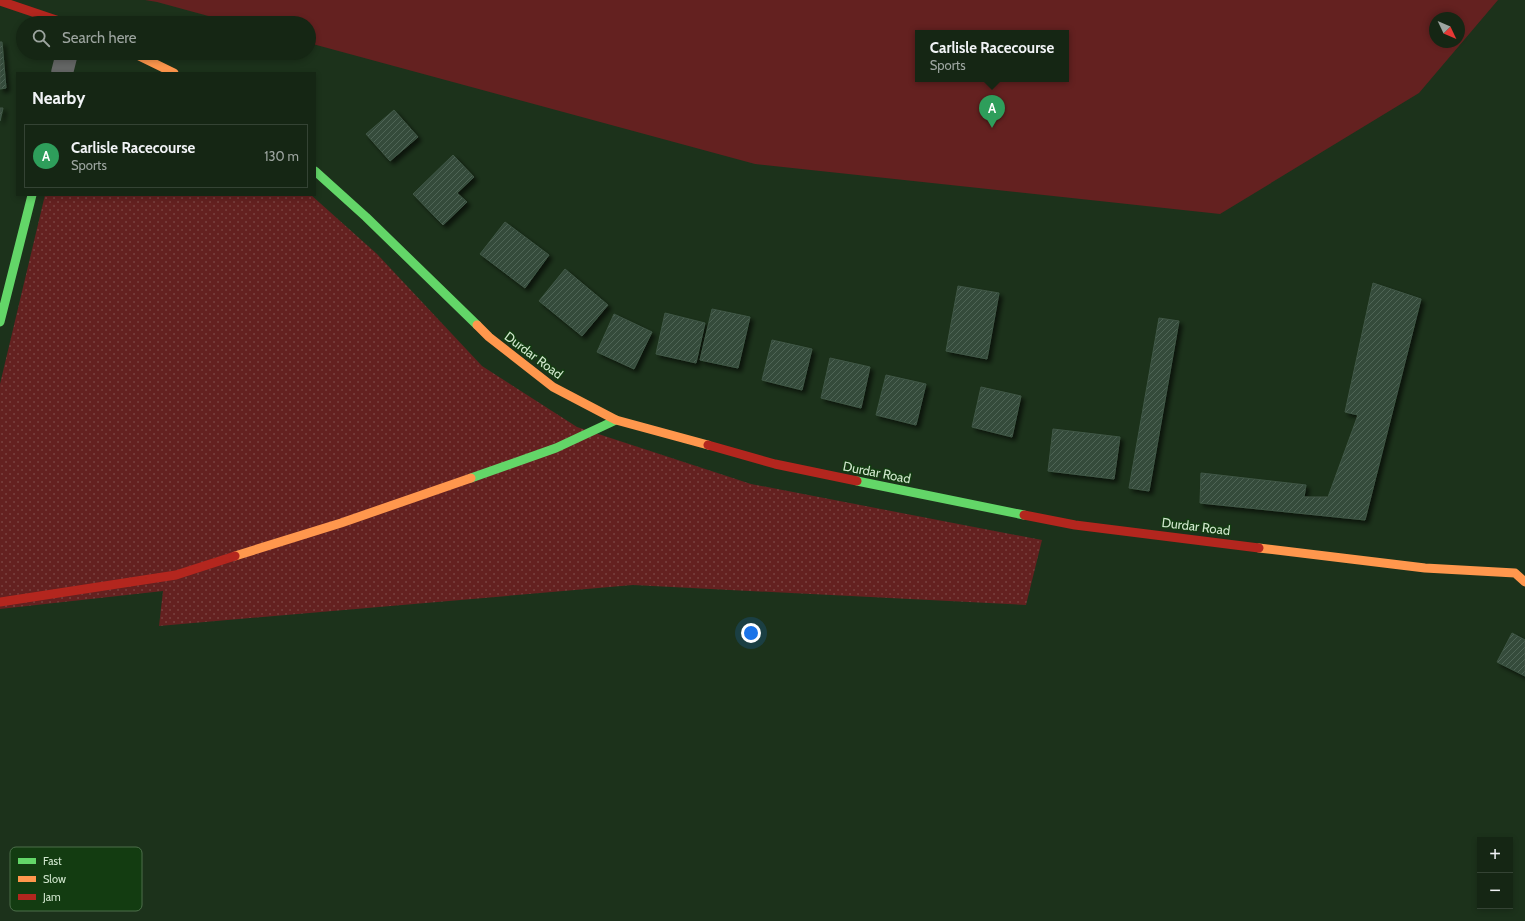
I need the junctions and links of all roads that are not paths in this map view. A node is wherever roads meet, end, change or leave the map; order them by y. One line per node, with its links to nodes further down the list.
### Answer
1 (0, 1): 2 (street)
2 (44, 16)
3 (65, 60): 5 (street)
4 (147, 60): 6 (street)
5 (62, 72)
6 (172, 72)
7 (316, 172): 10 (street, Durdar Road)
8 (32, 196): 9 (street)
9 (0, 322)
10 (616, 420): 11 (street, Durdar Road); 12 (street)
11 (1522, 576)
12 (0, 602)

